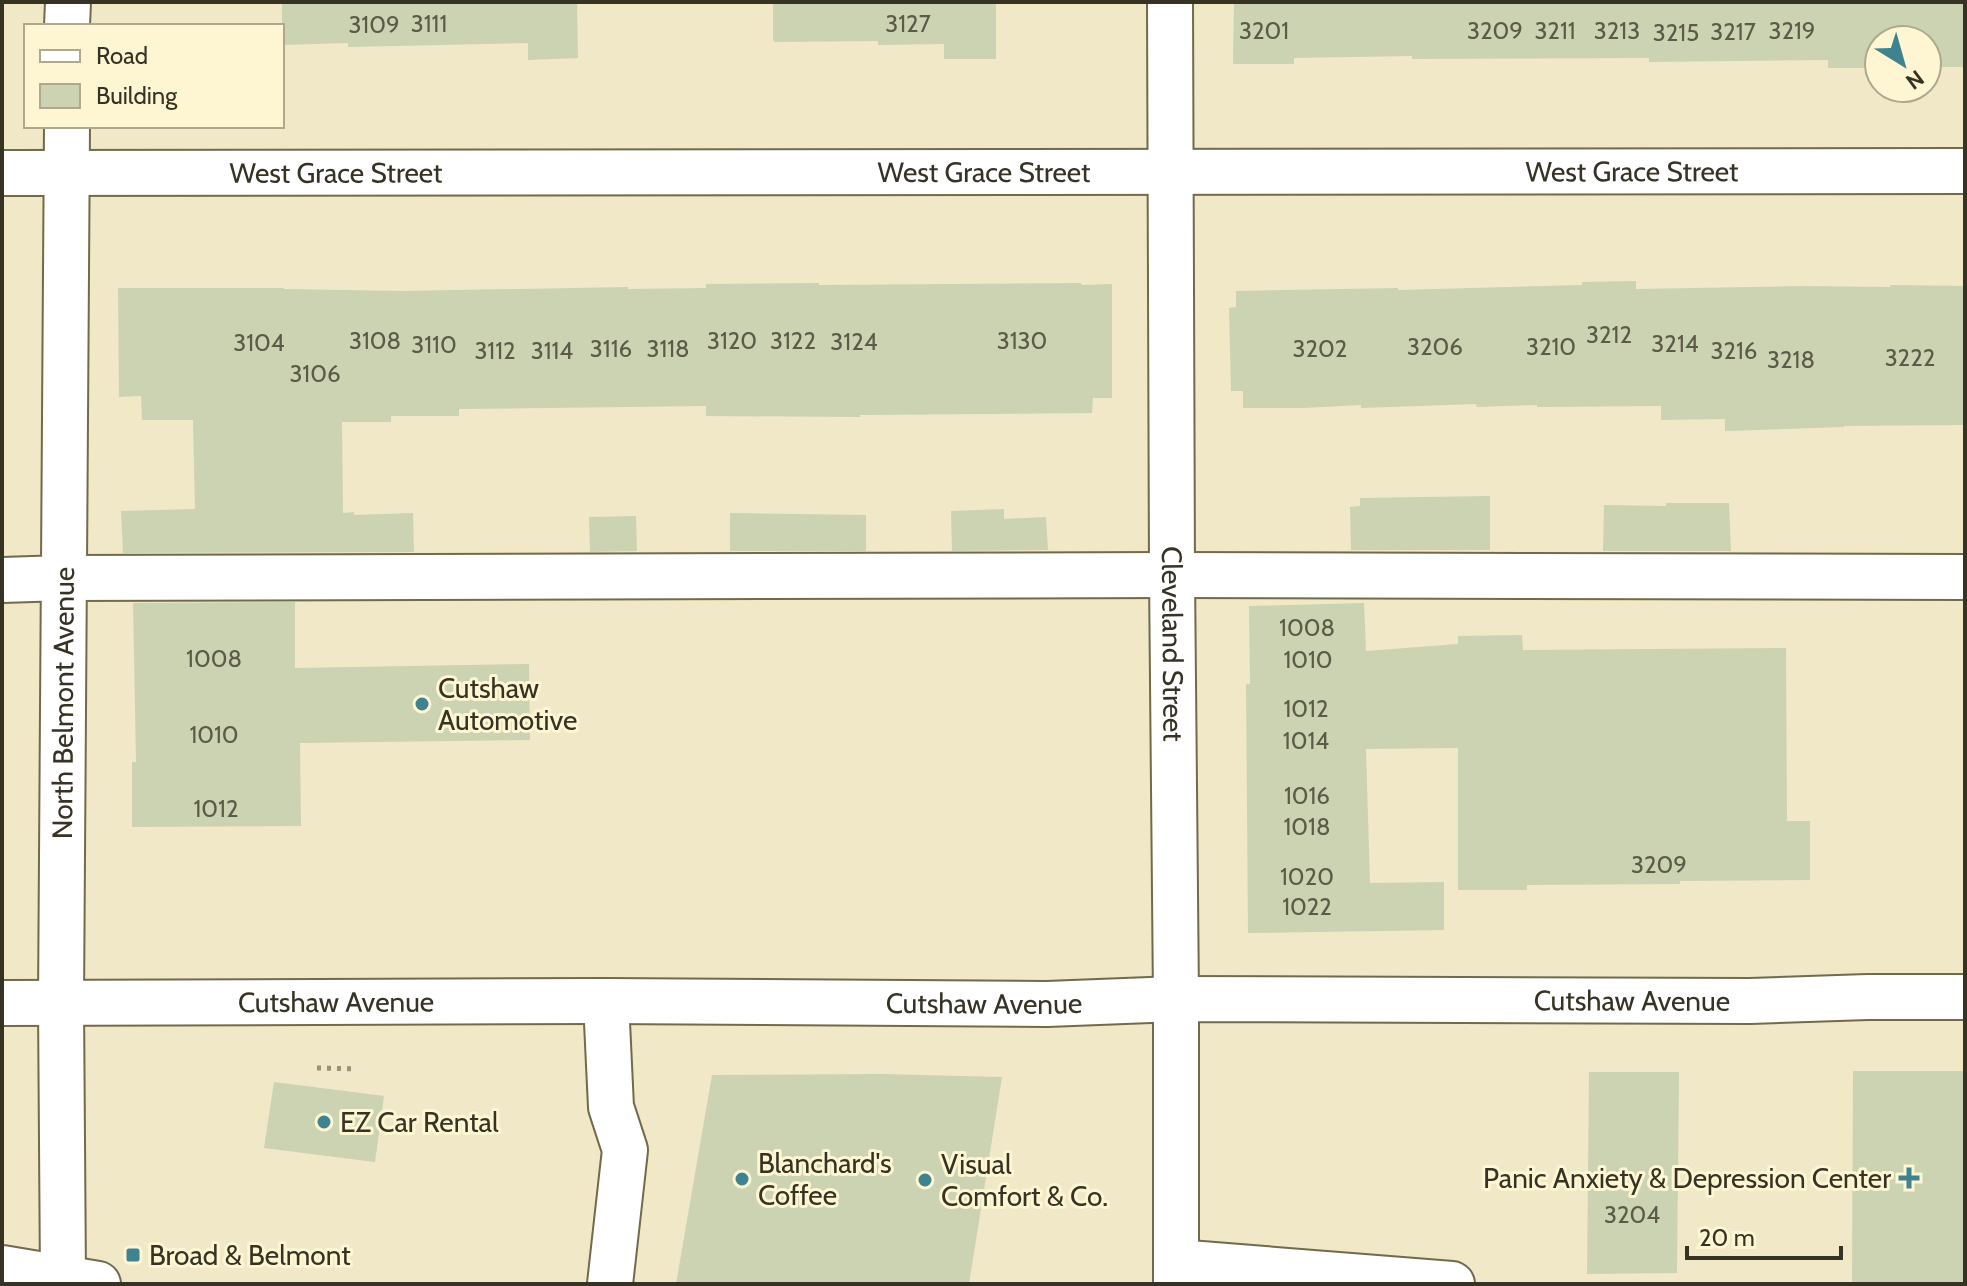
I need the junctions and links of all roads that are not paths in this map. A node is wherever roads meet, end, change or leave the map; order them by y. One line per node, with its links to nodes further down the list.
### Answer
1 (68, 2): 3 (street)
2 (1170, 2): 5 (street, Cleveland Street)
3 (67, 24)
4 (67, 128): 8 (street, North Belmont Avenue)
5 (1170, 171): 6 (street, West Grace Street); 8 (street, West Grace Street); 9 (street, Cleveland Street)
6 (1965, 171)
7 (2, 173): 8 (street, West Grace Street)
8 (67, 173): 11 (street, North Belmont Avenue)
9 (1172, 575): 10 (street); 11 (street); 14 (street, Cleveland Street)
10 (1965, 577)
11 (64, 578): 12 (street); 17 (street, North Belmont Avenue)
12 (2, 580)
13 (1965, 997): 14 (street, Cutshaw Avenue)
14 (1176, 999): 15 (street, Cutshaw Avenue); 19 (street, Cleveland Street)
15 (606, 1001): 17 (street, Cutshaw Avenue); 21 (street)
16 (2, 1003): 17 (street, Cutshaw Avenue)
17 (61, 1003): 20 (street, North Belmont Avenue)
18 (2, 1268): 20 (street)
19 (1176, 1273): 22 (street)
20 (80, 1281)
21 (610, 1284)
22 (1452, 1284)

